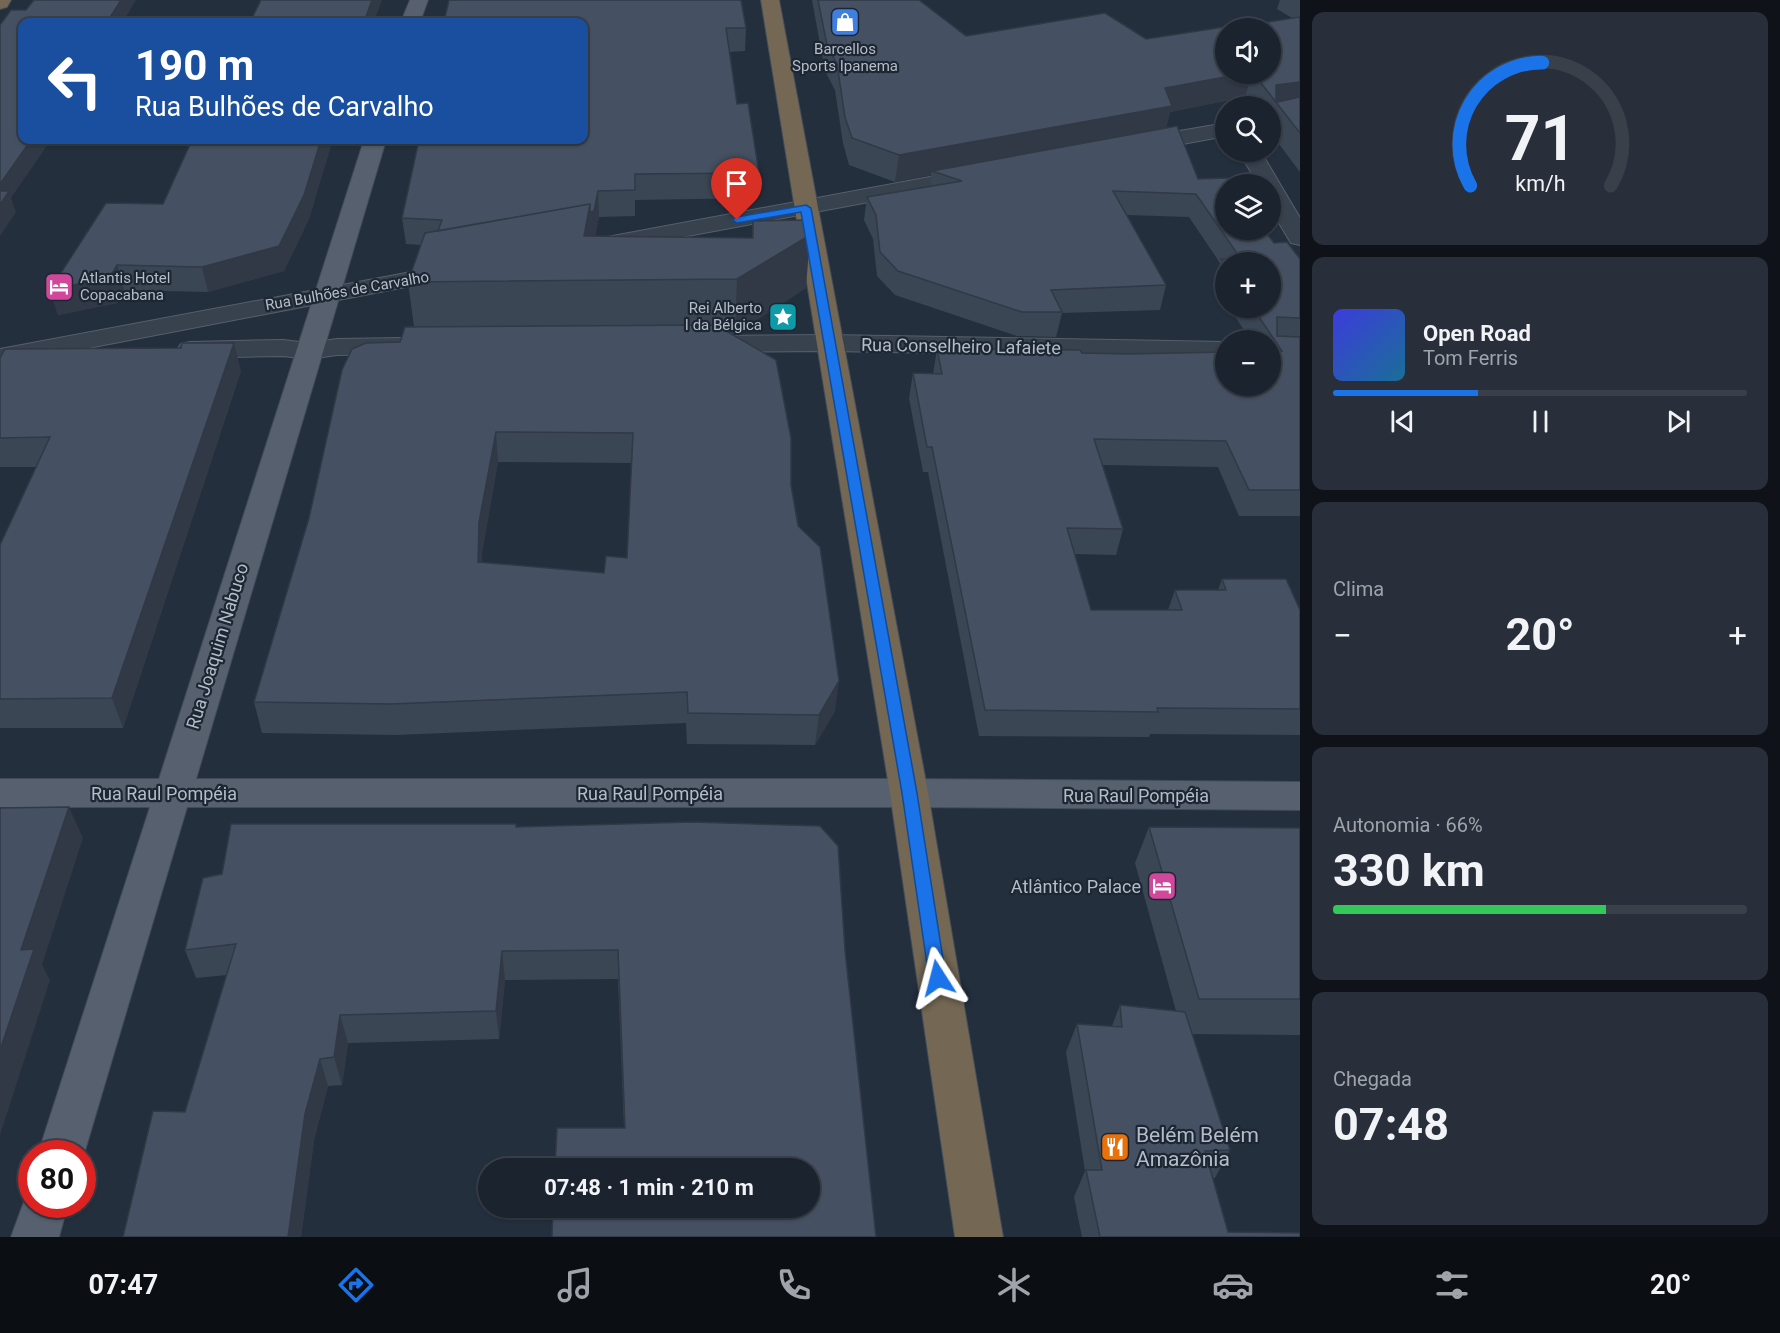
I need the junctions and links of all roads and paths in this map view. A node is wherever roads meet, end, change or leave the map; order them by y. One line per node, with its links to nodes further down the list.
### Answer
1 (418, 0): 3 (main road)
2 (770, 0): 9 (highway)
3 (412, 18)
4 (1215, 131): 6 (street)
5 (374, 144): 13 (main road, Rua Joaquim Nabuco)
6 (1120, 149)
7 (991, 173): 9 (street)
8 (1281, 205): 10 (street)
9 (806, 208): 11 (street); 14 (highway)
10 (1300, 238)
11 (583, 248)
12 (478, 267): 13 (street, Rua Bulhões de Carvalho)
13 (326, 295): 18 (main road, Rua Joaquim Nabuco); 19 (street, Rua Bulhões de Carvalho)
14 (829, 343): 15 (street, Rua Conselheiro Lafaiete); 17 (street, Rua Conselheiro Lafaiete); 22 (highway)
15 (685, 344)
16 (421, 346): 18 (street)
17 (1215, 350)
18 (308, 351): 19 (street); 21 (main road, Rua Joaquim Nabuco)
19 (7, 355)
20 (0, 793): 21 (main road, Rua Raul Pompéia)
21 (172, 793): 22 (main road, Rua Raul Pompéia); 24 (main road, Rua Joaquim Nabuco)
22 (909, 793): 23 (main road, Rua Raul Pompéia); 27 (highway)
23 (1300, 796)
24 (65, 1140)
25 (41, 1218): 26 (main road)
26 (35, 1237)
27 (979, 1237)

